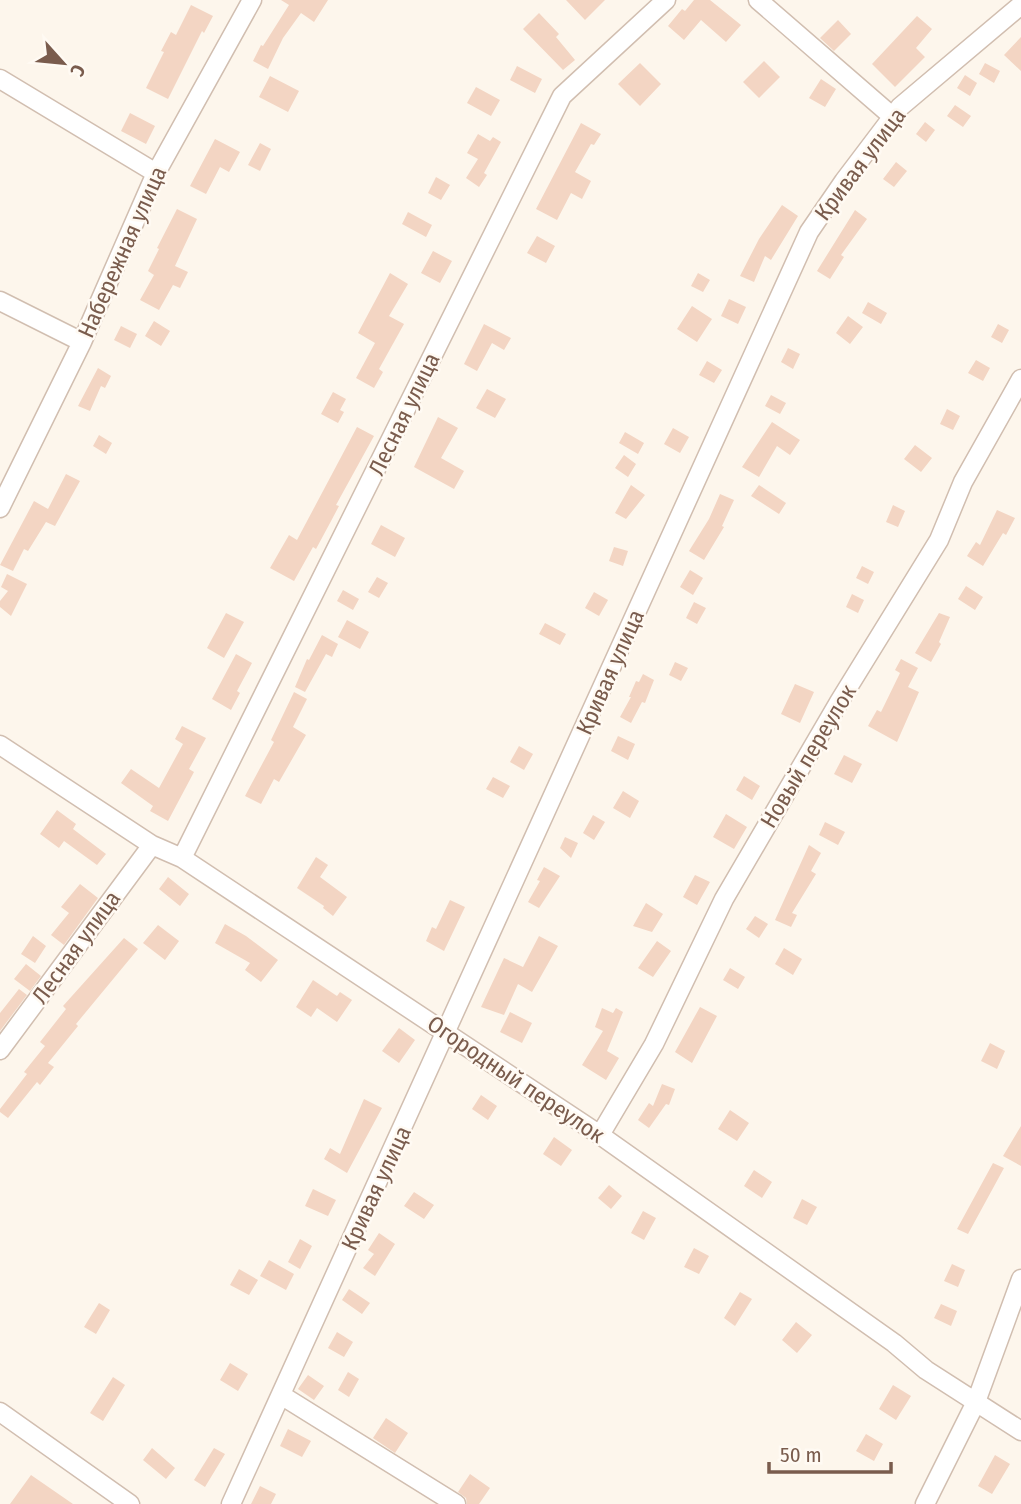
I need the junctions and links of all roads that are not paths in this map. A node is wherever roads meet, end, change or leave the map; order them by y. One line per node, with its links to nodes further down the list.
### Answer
1 (252, 0): 7 (street, Набережная улица)
2 (666, 0): 14 (street, Лесная улица)
3 (758, 0): 6 (street)
4 (1021, 5): 6 (street, Кривая улица)
5 (0, 79): 7 (street)
6 (893, 117): 15 (street, Кривая улица)
7 (156, 173): 9 (street, Набережная улица)
8 (0, 301): 9 (street)
9 (82, 341): 11 (street, Набережная улица)
10 (1021, 379): 17 (street, Новый переулок)
11 (0, 508)
12 (0, 745): 13 (street, Огородный переулок)
13 (152, 845): 14 (street, Огородный переулок); 16 (street, Лесная улица)
14 (183, 858): 15 (street, Огородный переулок)
15 (447, 1033): 17 (street, Огородный переулок); 19 (street, Кривая улица)
16 (0, 1050)
17 (600, 1135): 20 (street, Огородный переулок)
18 (1021, 1279): 20 (street)
19 (281, 1395): 24 (street, Кривая улица); 25 (street)
20 (976, 1402): 22 (street, Огородный переулок); 26 (street)
21 (0, 1412): 23 (street)
22 (1021, 1431)
23 (130, 1504)
24 (231, 1504)
25 (456, 1504)
26 (925, 1504)

